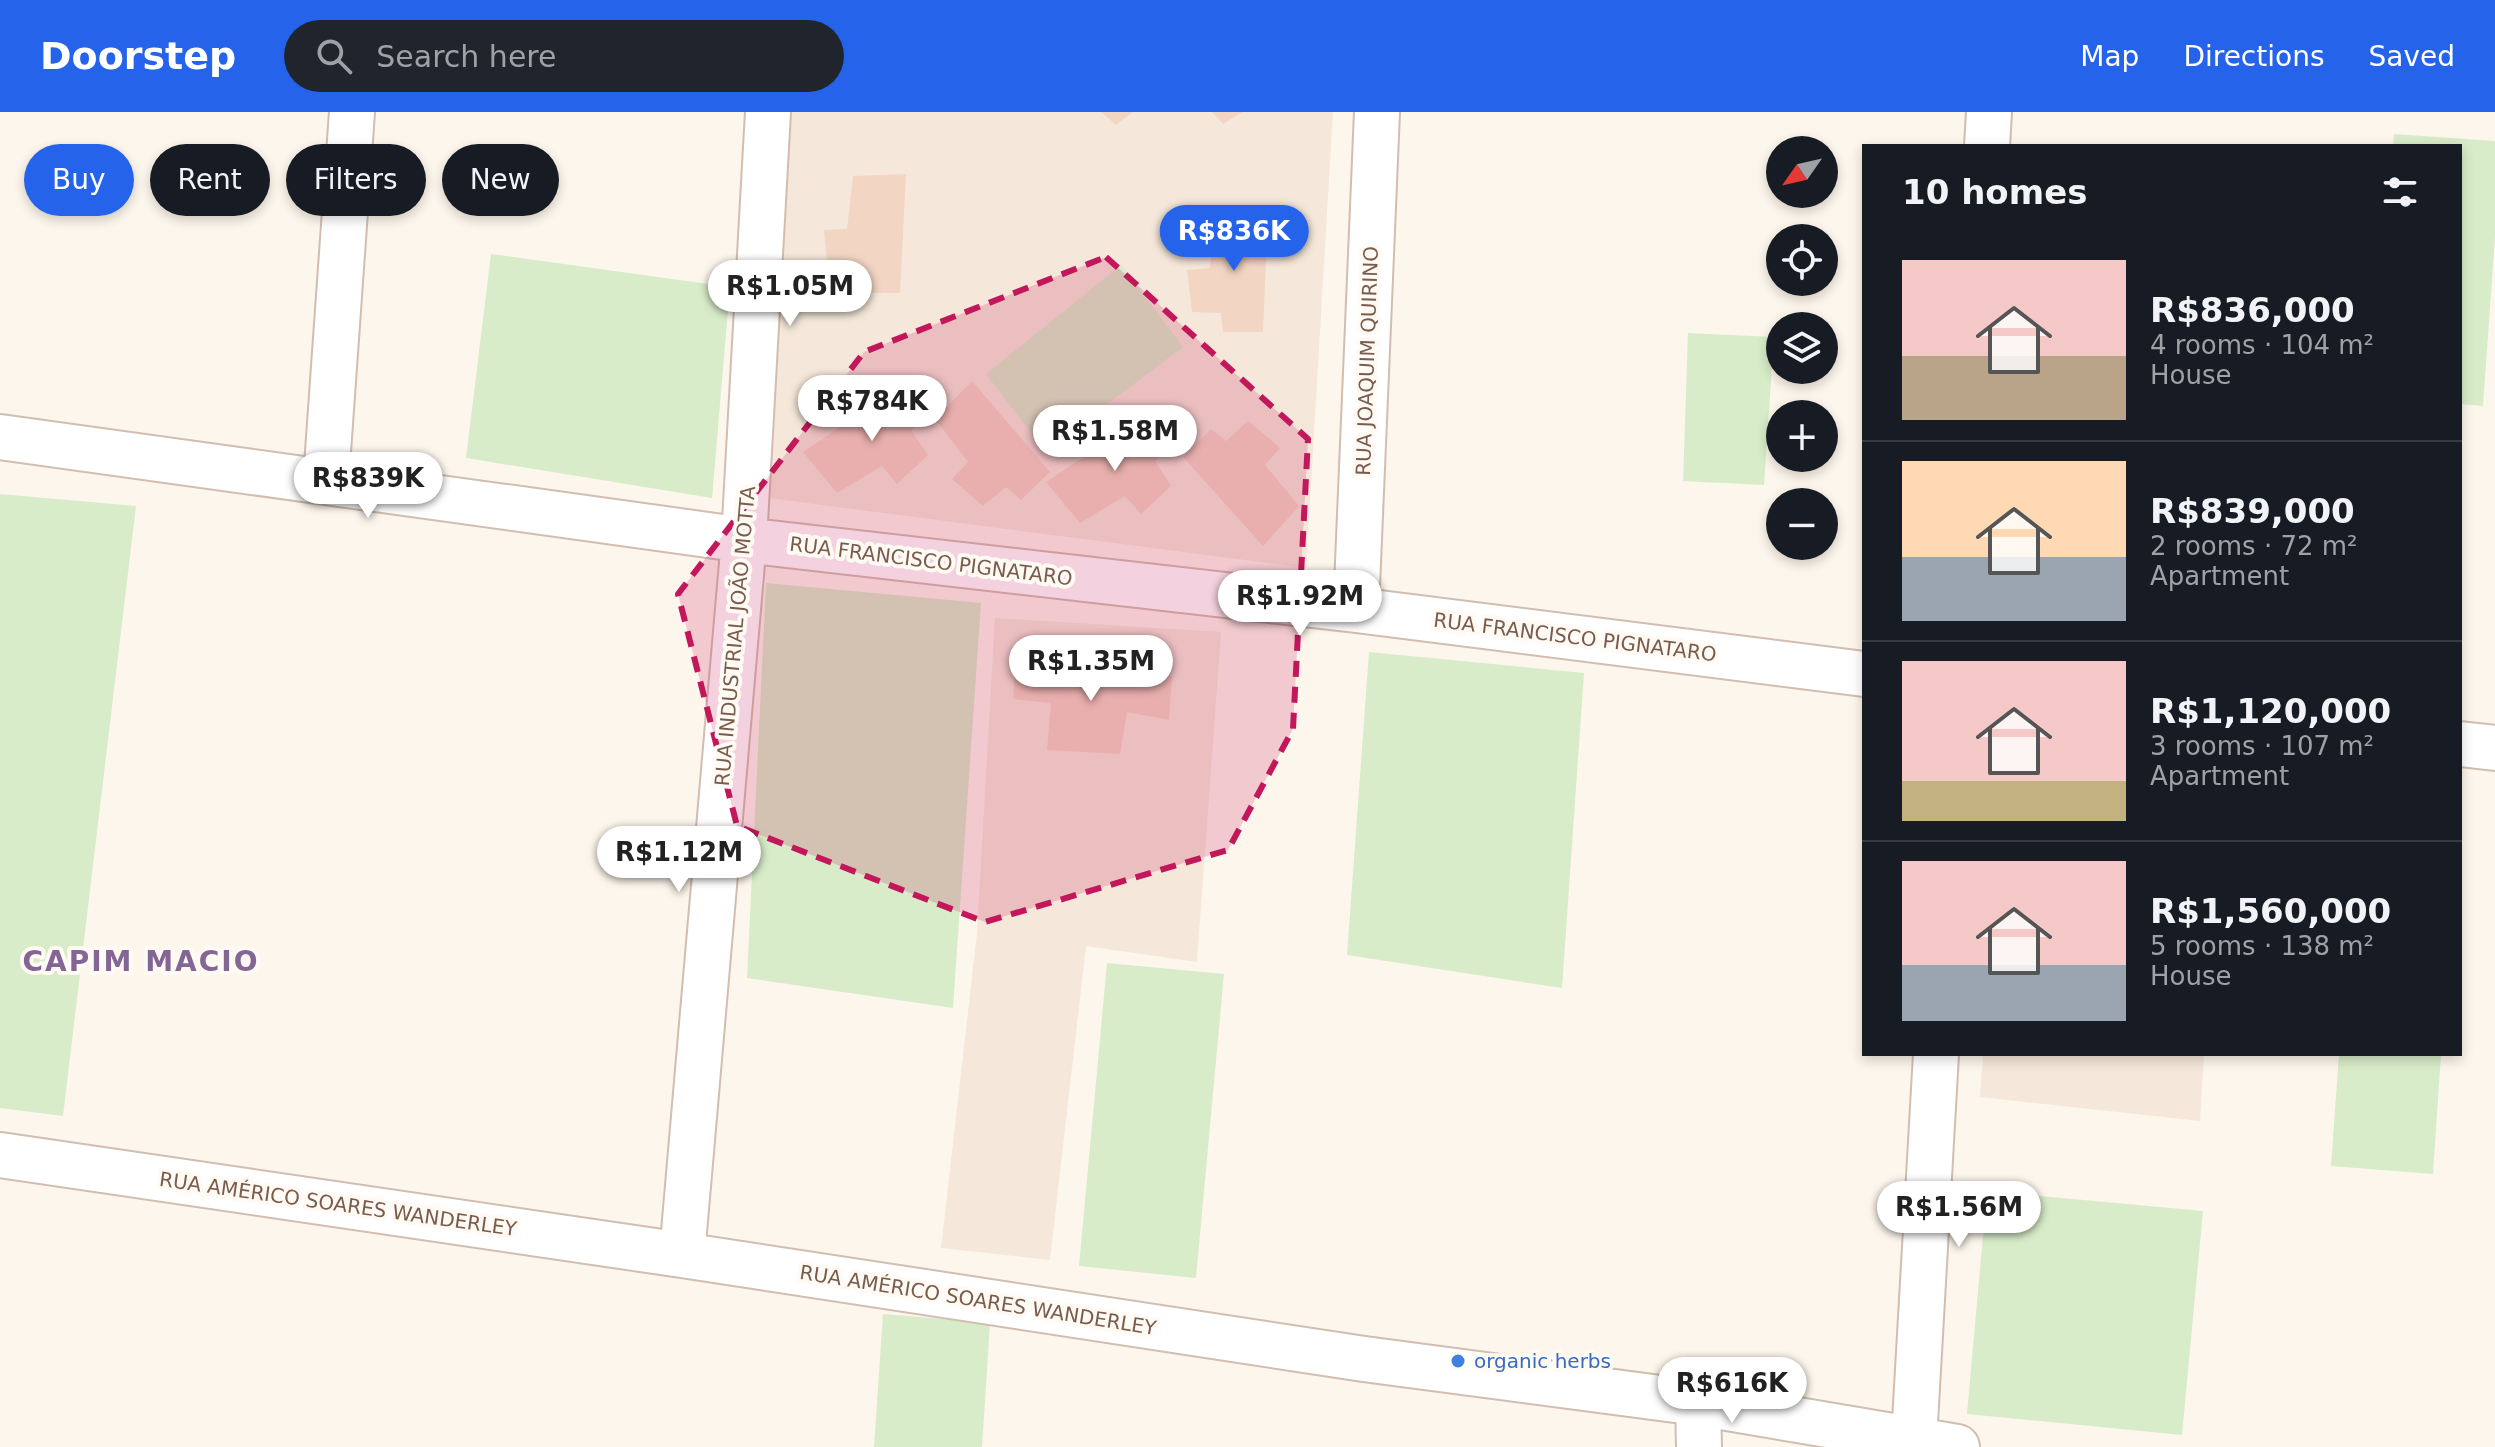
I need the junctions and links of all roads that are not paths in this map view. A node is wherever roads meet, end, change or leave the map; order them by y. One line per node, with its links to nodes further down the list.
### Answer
1 (352, 112): 7 (street)
2 (768, 112): 8 (street, RUA INDUSTRIAL JOÃO MOTTA)
3 (1377, 112): 9 (street, RUA JOAQUIM QUIRINO)
4 (1989, 112): 5 (street)
5 (1987, 144)
6 (0, 437): 7 (street, RUA FRANCISCO PIGNATARO)
7 (326, 480): 8 (street, RUA FRANCISCO PIGNATARO)
8 (744, 540): 9 (street, RUA FRANCISCO PIGNATARO); 15 (street, RUA INDUSTRIAL JOÃO MOTTA)
9 (1356, 610): 10 (street, RUA FRANCISCO PIGNATARO)
10 (1862, 674)
11 (2462, 744): 12 (street)
12 (2495, 748)
13 (1936, 1056): 17 (street)
14 (0, 1155): 15 (street, RUA AMÉRICO SOARES WANDERLEY)
15 (682, 1255): 16 (street, RUA AMÉRICO SOARES WANDERLEY)
16 (1698, 1403): 17 (street, RUA AMÉRICO SOARES WANDERLEY); 18 (street)
17 (1914, 1440): 19 (street, RUA AMÉRICO SOARES WANDERLEY)
18 (1699, 1447)
19 (1957, 1447)

